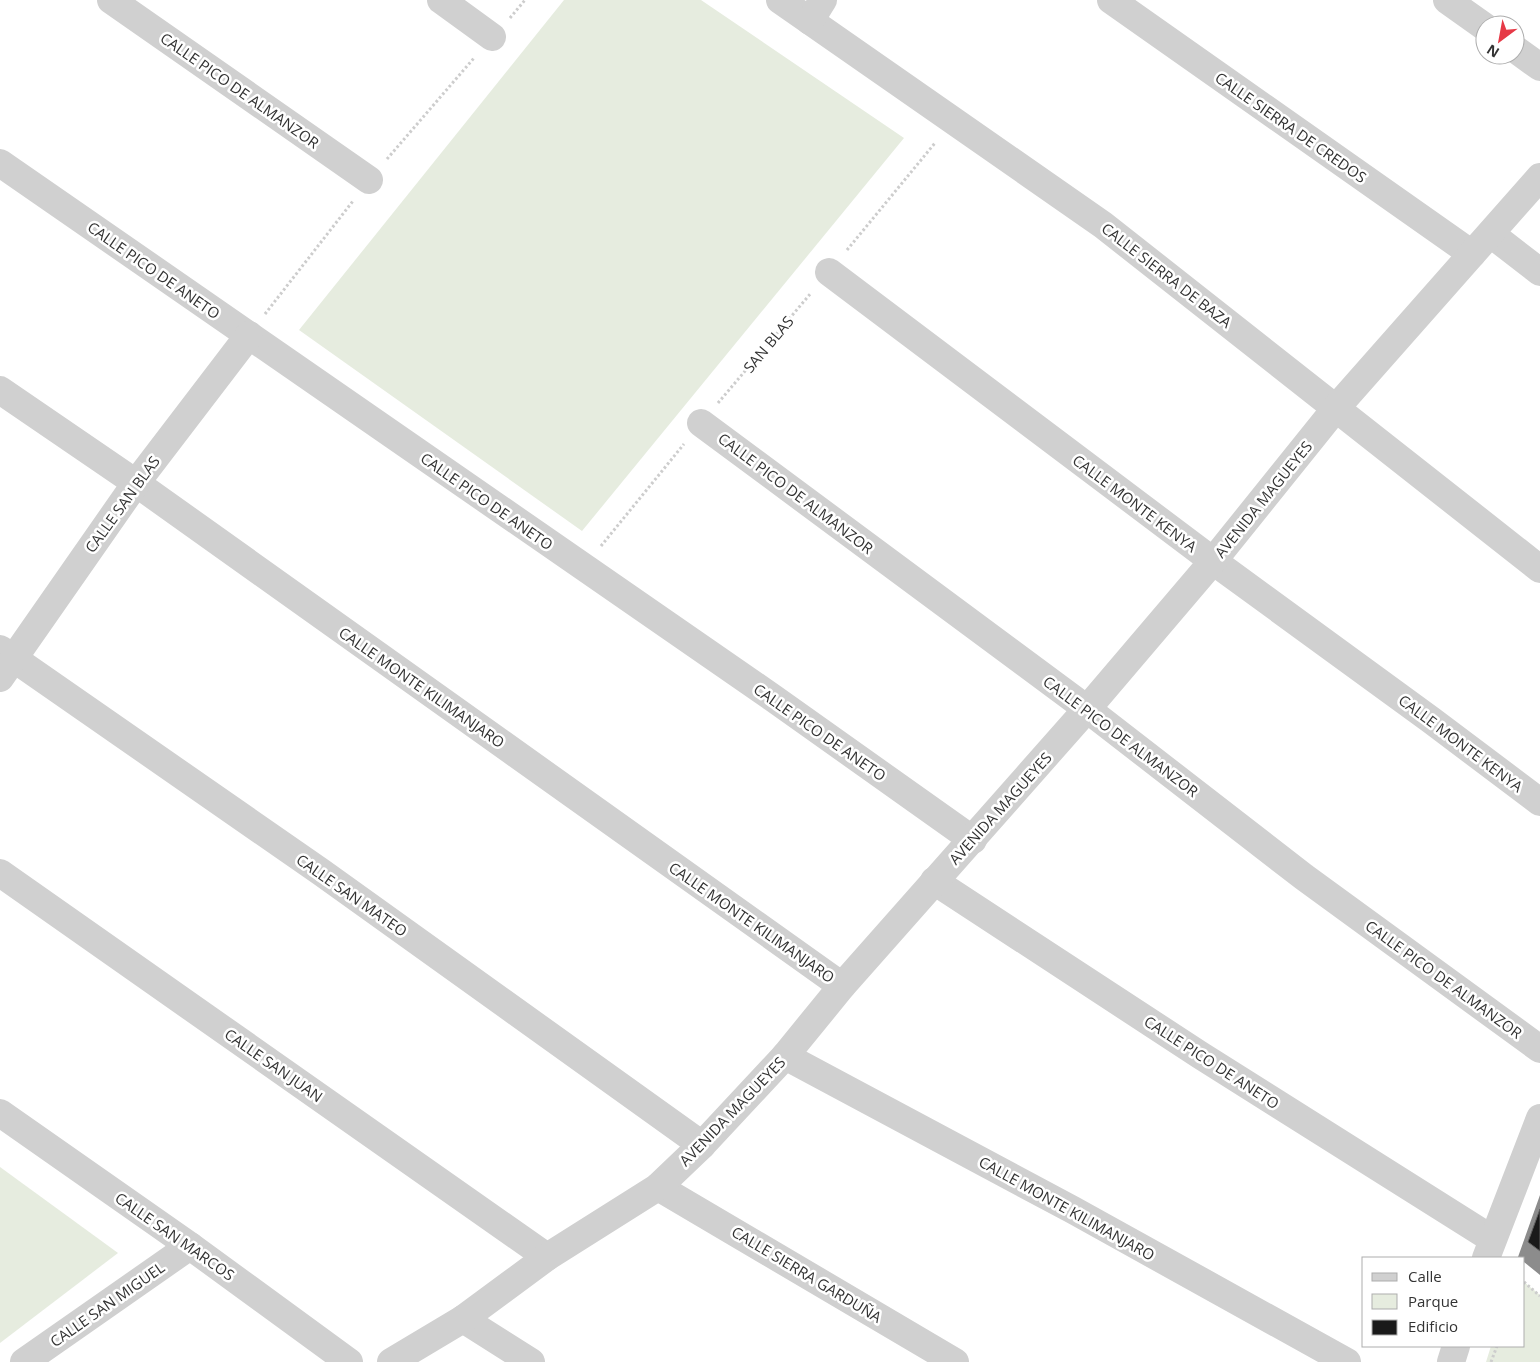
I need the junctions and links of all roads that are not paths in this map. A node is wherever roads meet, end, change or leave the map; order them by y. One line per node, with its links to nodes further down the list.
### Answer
1 (110, 0): 13 (street, CALLE PICO DE ALMANZOR)
2 (441, 0): 8 (street)
3 (780, 0): 6 (street, CALLE SIERRA DE BAZA)
4 (1111, 0): 15 (street, CALLE SIERRA DE CREDOS)
5 (1447, 0): 7 (street)
6 (817, 11): 20 (street, CALLE SIERRA DE BAZA)
7 (1475, 20)
8 (492, 37)
9 (1525, 56): 10 (street)
10 (1540, 67)
11 (0, 163): 18 (street, CALLE PICO DE ANETO)
12 (1540, 177): 14 (street, AVENIDA MAGUEYES)
13 (369, 180)
14 (1491, 234): 15 (street, AVENIDA MAGUEYES); 17 (street)
15 (1472, 254): 20 (street, AVENIDA MAGUEYES)
16 (829, 272): 23 (street, CALLE MONTE KENYA)
17 (1540, 272)
18 (249, 335): 22 (street, CALLE SAN BLAS); 28 (street, CALLE PICO DE ANETO)
19 (0, 390): 22 (street, CALLE MONTE KILIMANJARO)
20 (1336, 408): 23 (street, AVENIDA MAGUEYES); 24 (street, CALLE SIERRA DE BAZA)
21 (701, 423): 26 (street, CALLE PICO DE ALMANZOR)
22 (136, 483): 25 (street, CALLE SAN BLAS); 31 (street, CALLE MONTE KILIMANJARO)
23 (1213, 561): 26 (street, AVENIDA MAGUEYES); 27 (street, CALLE MONTE KENYA)
24 (1540, 569)
25 (4, 662): 36 (street, CALLE SAN MATEO)
26 (1087, 709): 28 (street, AVENIDA MAGUEYES); 32 (street, CALLE PICO DE ALMANZOR)
27 (1540, 802)
28 (973, 840): 30 (street, AVENIDA MAGUEYES)
29 (0, 873): 40 (street, CALLE SAN JUAN)
30 (934, 881): 31 (street, AVENIDA MAGUEYES); 39 (street, CALLE PICO DE ANETO)
31 (842, 986): 33 (street, AVENIDA MAGUEYES)
32 (1540, 1049)
33 (785, 1056): 36 (street, AVENIDA MAGUEYES); 48 (street, CALLE MONTE KILIMANJARO)
34 (0, 1113): 38 (street, CALLE SAN MARCOS)
35 (1540, 1118): 39 (street)
36 (702, 1145): 37 (street, AVENIDA MAGUEYES)
37 (658, 1187): 40 (street, AVENIDA MAGUEYES); 47 (street, CALLE SIERRA GARDUÑA)
38 (190, 1246): 43 (street, CALLE SAN MIGUEL); 44 (street, CALLE SAN MARCOS)
39 (1489, 1249)
40 (547, 1257): 41 (street, AVENIDA MAGUEYES)
41 (463, 1319): 45 (street, AVENIDA MAGUEYES); 46 (street)
42 (1456, 1347): 49 (street)
43 (24, 1362)
44 (349, 1362)
45 (391, 1362)
46 (531, 1362)
47 (955, 1362)
48 (1347, 1362)
49 (1451, 1362)

